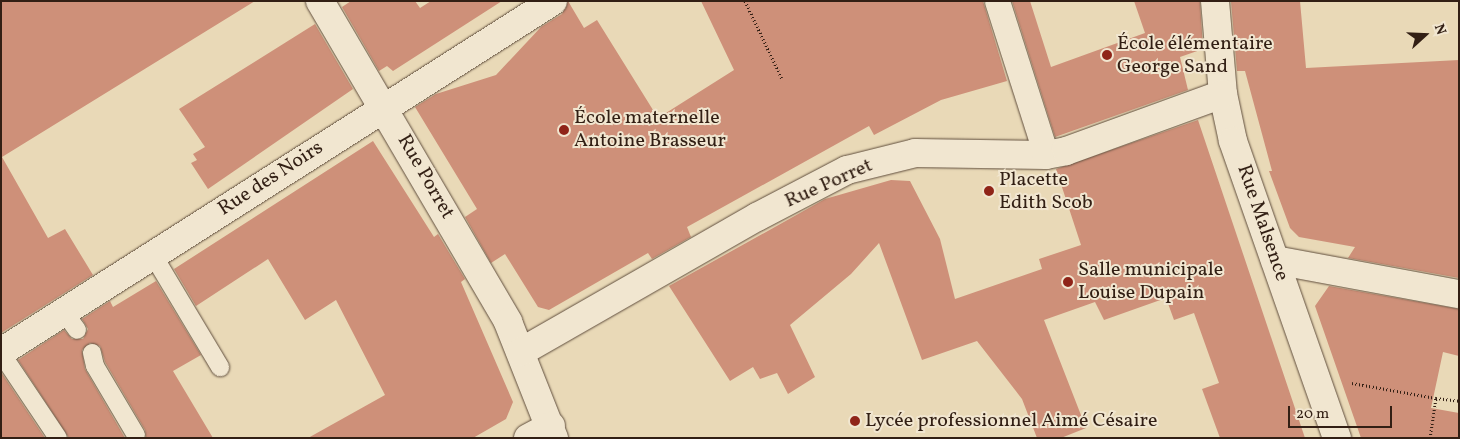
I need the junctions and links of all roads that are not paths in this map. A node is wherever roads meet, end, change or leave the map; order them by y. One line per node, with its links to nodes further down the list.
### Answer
1 (320, 1): 6 (street, Rue Porret)
2 (997, 1): 7 (street)
3 (1215, 1): 5 (street, Rue Malsence)
4 (545, 3): 6 (street, Rue des Noirs)
5 (1223, 94): 7 (street, Rue Porret); 9 (street, Rue Malsence)
6 (384, 107): 8 (street, Rue des Noirs); 11 (street, Rue Porret)
7 (1046, 155): 11 (street, Rue Porret)
8 (153, 255): 12 (street, Rue des Noirs); 14 (lane)
9 (1275, 260): 10 (street); 18 (street, Rue Malsence)
10 (1459, 294)
11 (521, 352): 15 (street, Rue Porret)
12 (1, 353): 17 (lane)
13 (92, 353): 16 (lane)
14 (220, 368)
15 (544, 434)
16 (136, 435)
17 (58, 438)
18 (1337, 438)

